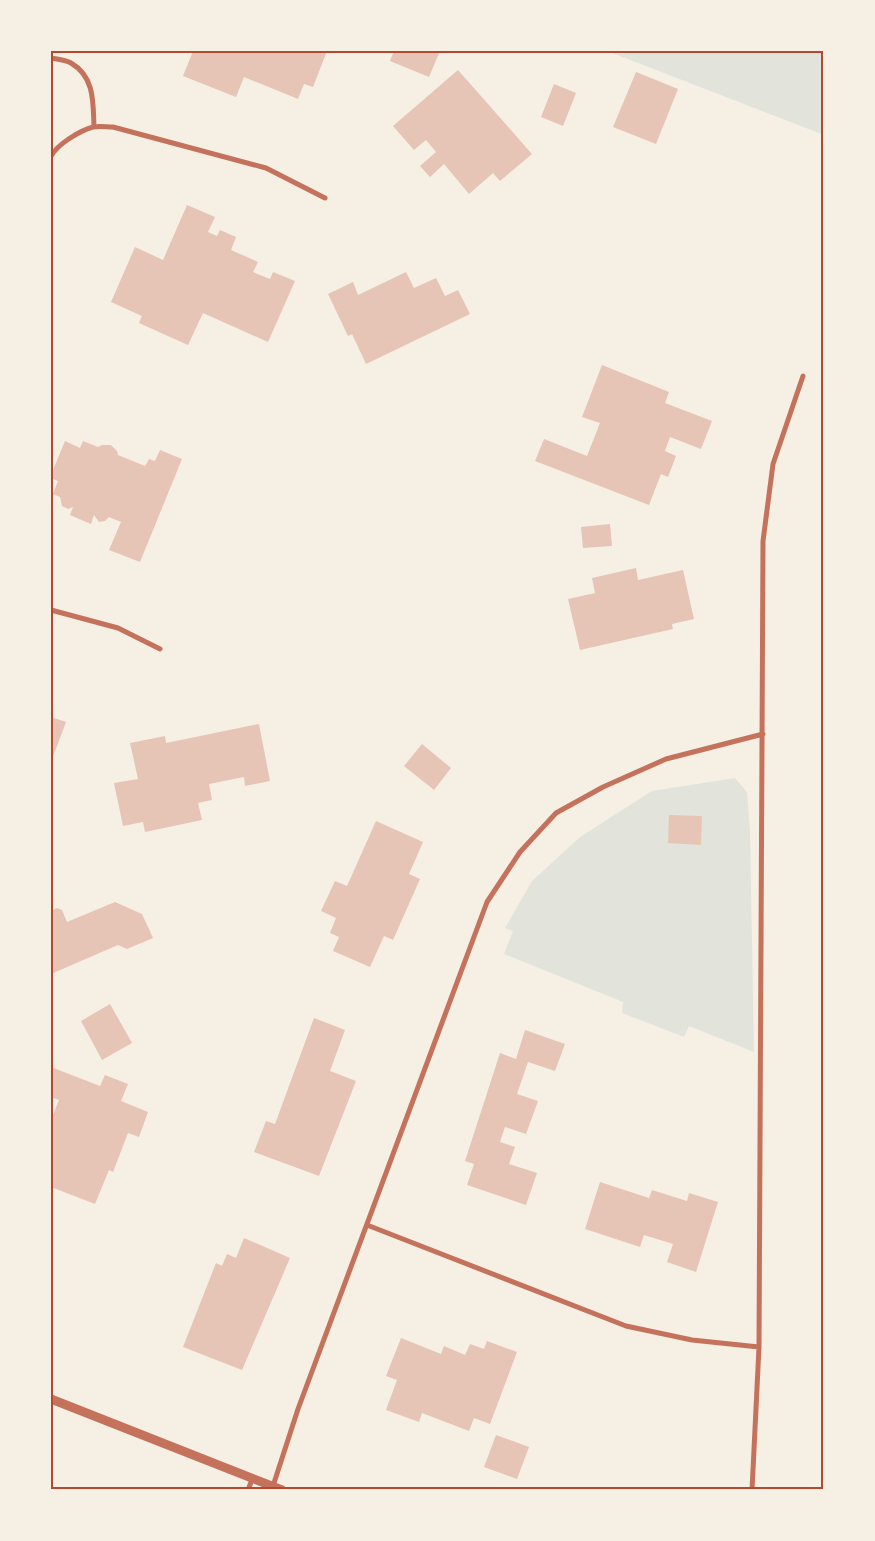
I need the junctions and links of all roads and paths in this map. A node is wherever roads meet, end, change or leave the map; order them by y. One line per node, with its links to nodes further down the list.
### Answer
1 (51, 58): 2 (street)
2 (94, 127): 3 (street); 4 (street)
3 (51, 156)
4 (325, 198)
5 (804, 376): 8 (street)
6 (51, 610): 7 (street)
7 (160, 649)
8 (763, 734): 9 (street); 10 (street)
9 (367, 1225): 10 (street); 13 (street)
10 (759, 1347): 16 (street)
11 (51, 1399): 12 (street)
12 (253, 1477): 13 (street); 14 (street)
13 (273, 1486): 15 (street)
14 (248, 1490)
15 (282, 1490)
16 (752, 1490)

